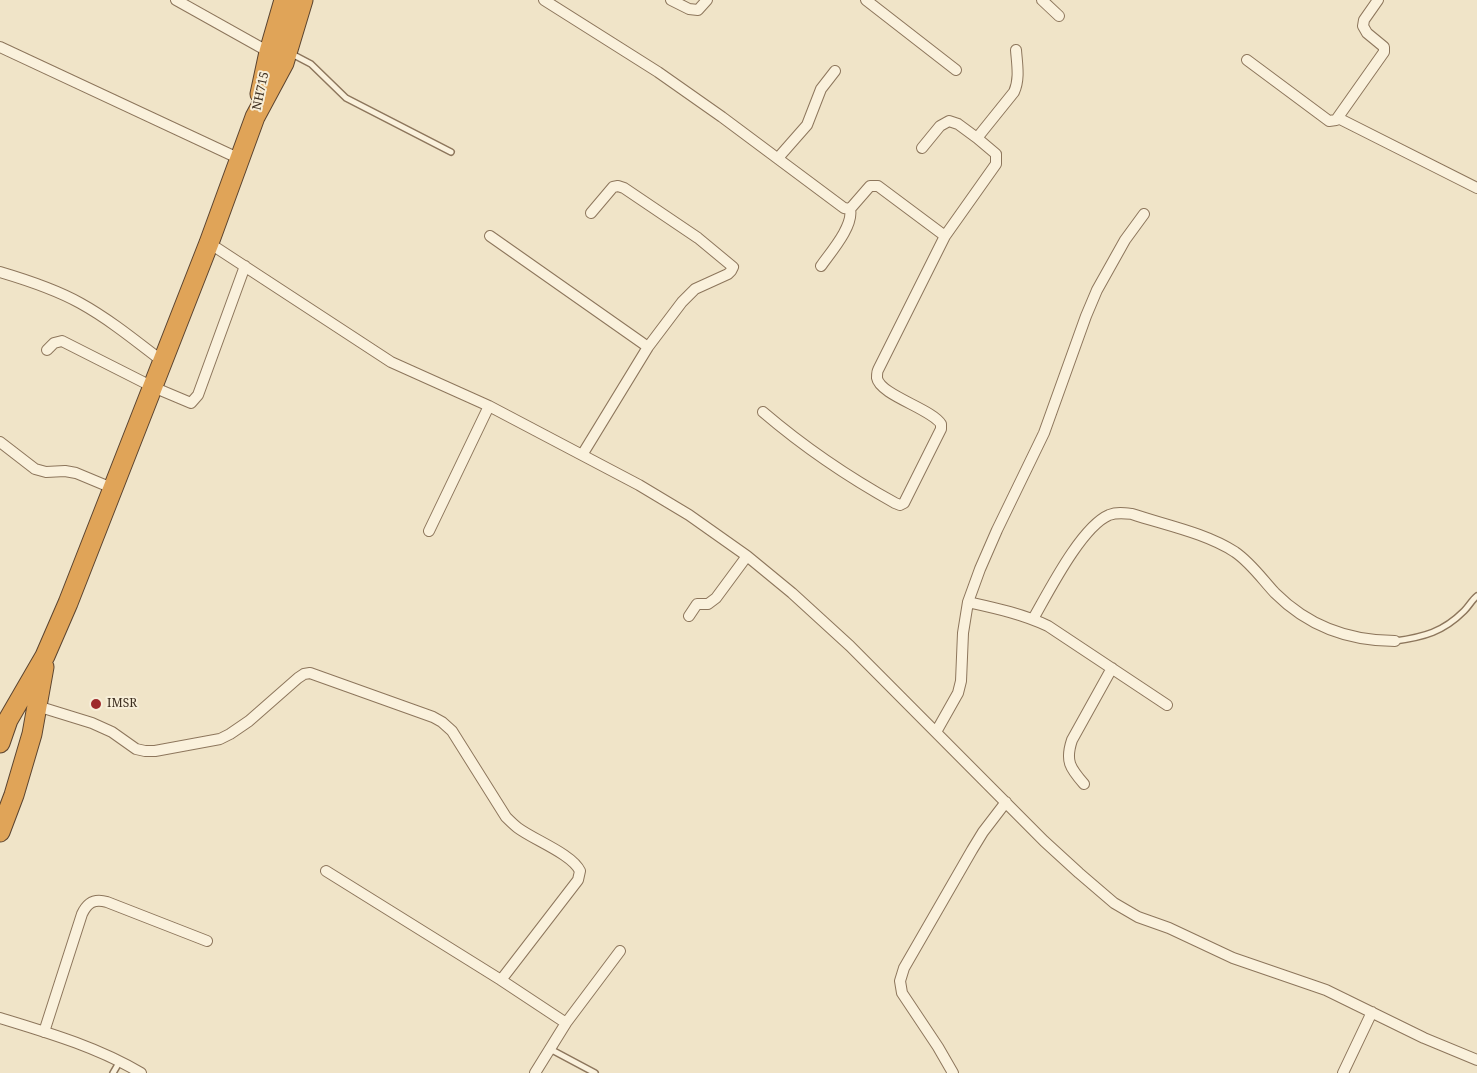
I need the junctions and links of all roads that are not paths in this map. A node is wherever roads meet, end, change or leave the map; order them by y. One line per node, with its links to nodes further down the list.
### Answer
1 (176, 0): 13 (street)
2 (284, 0): 13 (highway, NH715)
3 (302, 0): 13 (highway, NH715)
4 (544, 0): 21 (street)
5 (671, 0): 6 (street)
6 (708, 0)
7 (866, 0): 15 (street)
8 (1042, 0): 10 (street)
9 (1378, 0): 17 (street)
10 (1059, 16)
11 (0, 46): 22 (street)
12 (1016, 50): 18 (street)
13 (278, 52): 20 (lane); 22 (highway, NH715 / NH715)
14 (1247, 60): 17 (street)
15 (956, 70)
16 (834, 71): 21 (street)
17 (1338, 118): 23 (street)
18 (978, 138): 19 (street); 28 (street)
19 (922, 148)
20 (451, 152)
21 (778, 158): 24 (street)
22 (240, 159): 29 (highway, NH715)
23 (1477, 188)
24 (850, 209): 28 (street); 31 (street)
25 (592, 212): 33 (street)
26 (1144, 214): 45 (street)
27 (490, 236): 33 (street)
28 (945, 236): 38 (street)
29 (209, 243): 30 (street); 35 (highway, NH715)
30 (245, 266): 36 (street); 37 (street)
31 (821, 266)
32 (0, 272): 35 (street)
33 (648, 348): 40 (street)
34 (47, 350): 36 (street)
35 (162, 361): 36 (highway, NH715)
36 (153, 387): 41 (highway, NH715)
37 (489, 406): 40 (street); 42 (street)
38 (763, 412)
39 (0, 442): 41 (street)
40 (582, 455): 43 (street)
41 (112, 488): 49 (highway, NH715)
42 (429, 531)
43 (747, 556): 46 (street); 53 (street)
44 (1477, 596): 48 (lane)
45 (968, 602): 47 (street); 53 (street)
46 (689, 616)
47 (1033, 619): 48 (street); 50 (street)
48 (1395, 641)
49 (46, 656): 52 (highway, NH715); 54 (highway, NH715)
50 (1112, 668): 51 (street); 55 (street)
51 (1167, 705)
52 (37, 706): 57 (highway, NH715); 61 (street)
53 (936, 732): 56 (street)
54 (0, 743)
55 (1084, 784)
56 (1006, 802): 62 (street); 73 (street)
57 (0, 832)
58 (326, 871): 61 (street)
59 (207, 941): 65 (street)
60 (620, 951): 64 (street)
61 (501, 980): 64 (street)
62 (1372, 1012): 67 (street); 74 (street)
63 (0, 1018): 65 (street)
64 (566, 1023): 66 (street)
65 (44, 1032): 68 (street)
66 (550, 1049): 71 (street); 72 (lane)
67 (1477, 1060)
68 (120, 1061): 69 (lane); 70 (street)
69 (113, 1073)
70 (141, 1073)
71 (535, 1073)
72 (595, 1073)
73 (953, 1073)
74 (1343, 1073)

